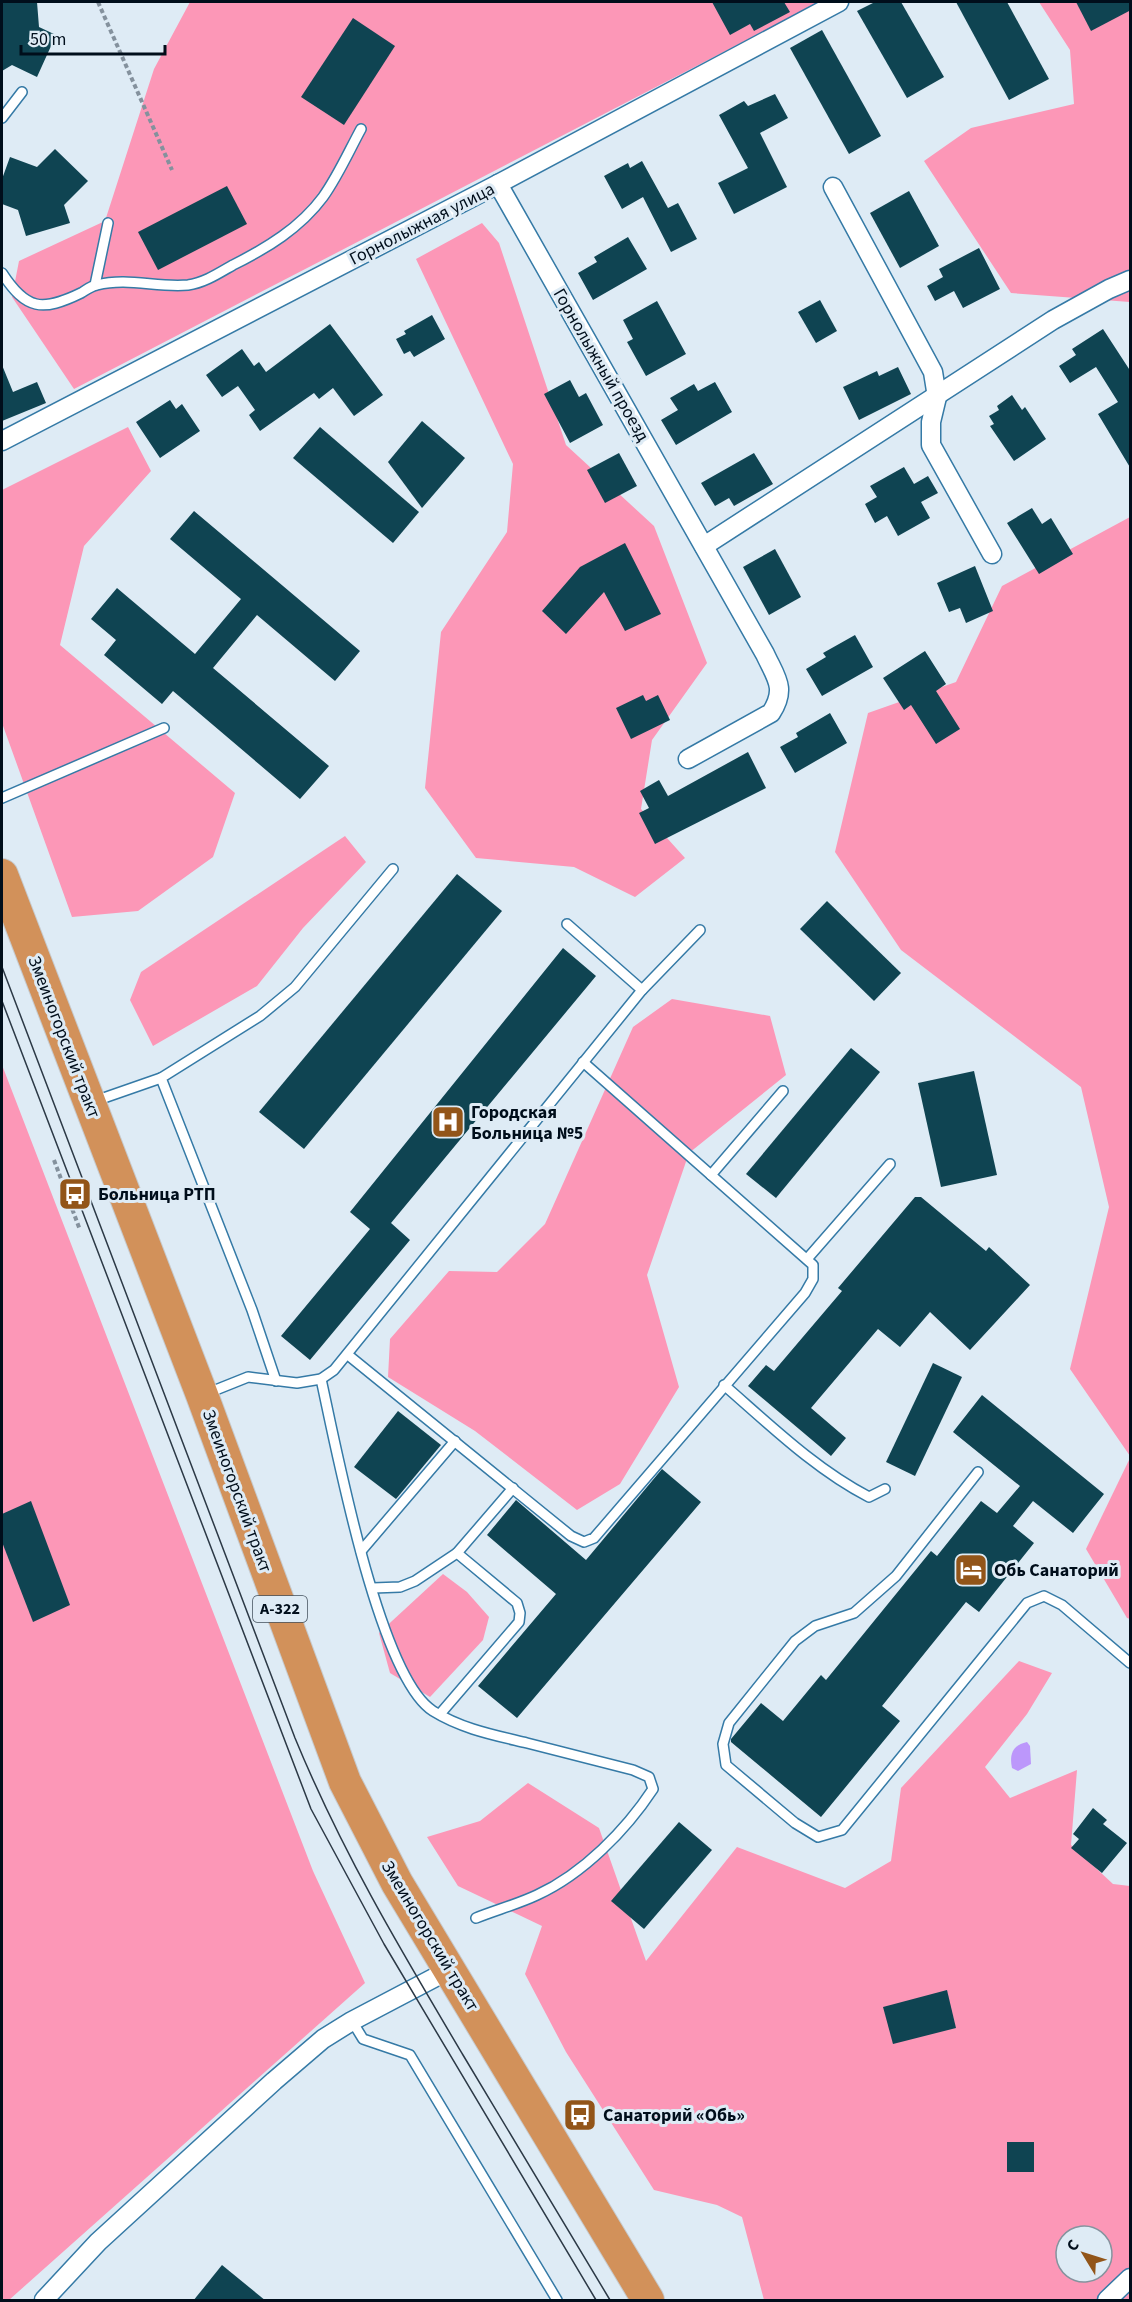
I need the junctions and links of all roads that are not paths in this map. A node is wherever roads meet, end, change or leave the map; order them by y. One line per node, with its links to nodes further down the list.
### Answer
1 (839, 2): 5 (street, Горнолыжная улица)
2 (22, 92): 3 (lane)
3 (2, 118)
4 (361, 129): 10 (lane)
5 (498, 184): 12 (street, Горнолыжная улица); 13 (street, Горнолыжный проезд)
6 (832, 187): 11 (street)
7 (108, 223): 10 (lane)
8 (2, 273): 10 (lane)
9 (1131, 280): 11 (street)
10 (95, 285)
11 (937, 397): 13 (street); 14 (street)
12 (2, 441)
13 (704, 546): 16 (street, Горнолыжный проезд)
14 (992, 554)
15 (164, 728): 17 (lane)
16 (688, 759)
17 (2, 798)
18 (393, 869): 24 (lane)
19 (2, 875): 26 (highway, Змеиногорский тракт / А-322)
20 (567, 924): 22 (lane)
21 (700, 930): 22 (lane)
22 (642, 990): 23 (lane)
23 (583, 1062): 28 (lane); 30 (lane)
24 (161, 1078): 26 (lane); 32 (lane)
25 (783, 1091): 28 (lane)
26 (90, 1102): 34 (highway, Змеиногорский тракт / А-322)
27 (890, 1164): 29 (lane)
28 (711, 1175): 29 (lane)
29 (807, 1259): 33 (lane)
30 (348, 1355): 31 (lane); 35 (lane)
31 (321, 1379): 32 (lane); 39 (lane)
32 (276, 1381): 34 (lane)
33 (724, 1385): 37 (lane); 38 (lane)
34 (202, 1395): 45 (highway, Змеиногорский тракт / А-322)
35 (455, 1441): 37 (lane); 39 (lane)
36 (978, 1472): 42 (lane)
37 (513, 1488): 40 (lane)
38 (885, 1489)
39 (361, 1551): 41 (lane)
40 (457, 1553): 41 (lane); 43 (lane)
41 (373, 1588): 43 (lane)
42 (1131, 1663)
43 (440, 1714): 44 (lane)
44 (476, 1918)
45 (449, 1970): 46 (street); 48 (highway, Змеиногорский тракт / А-322)
46 (351, 2021): 49 (street); 50 (lane)
47 (1131, 2278): 51 (street)
48 (642, 2298)
49 (44, 2301)
50 (557, 2301)
51 (1107, 2301)

